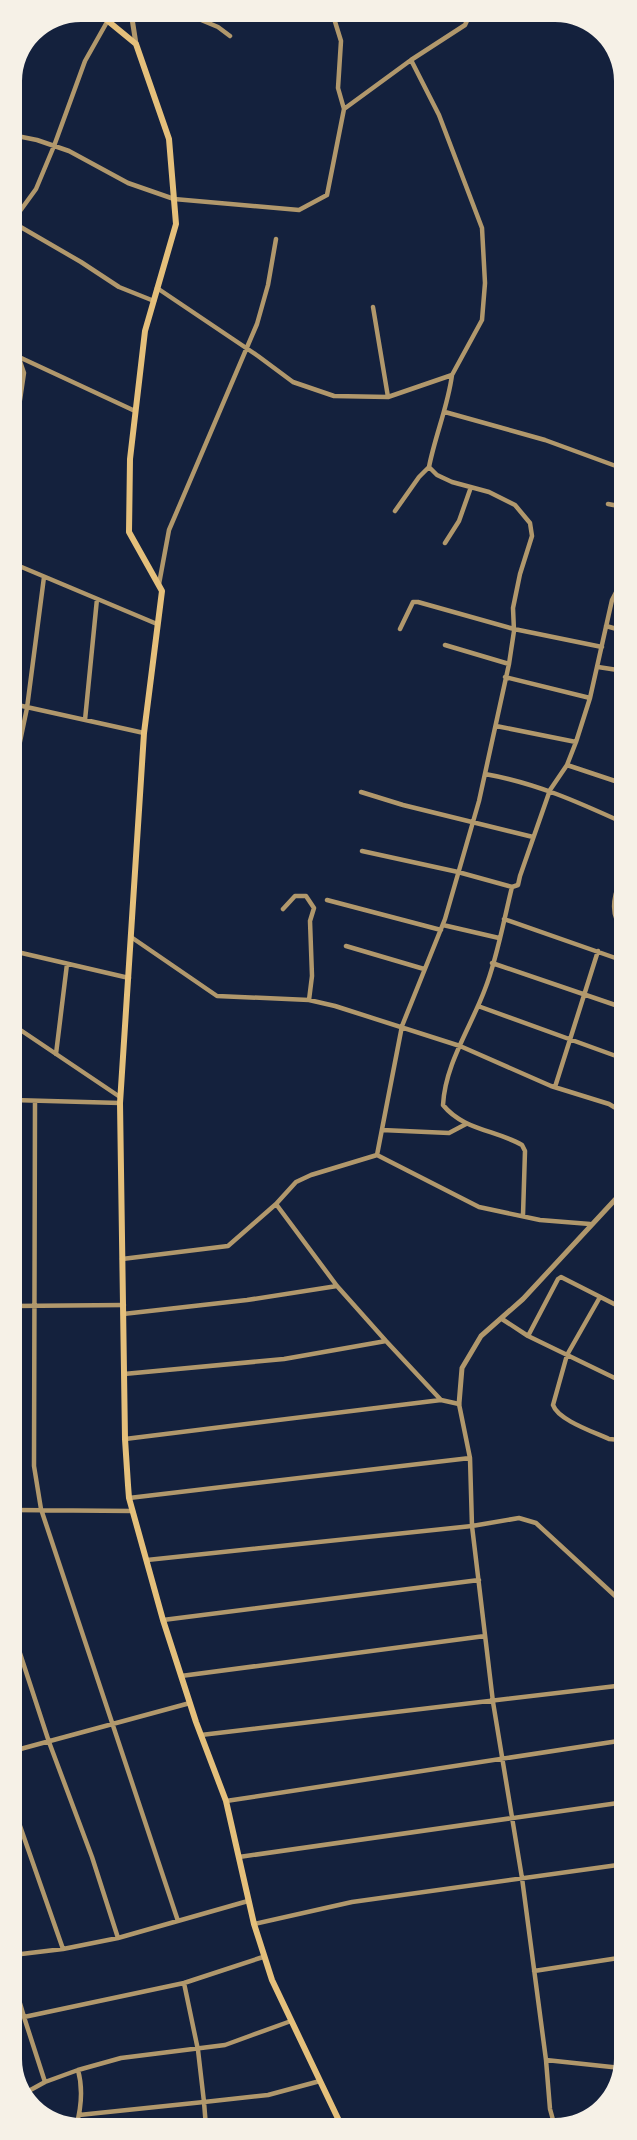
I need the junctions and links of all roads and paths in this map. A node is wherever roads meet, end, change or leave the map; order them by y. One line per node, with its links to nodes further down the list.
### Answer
1 (107, 22): 7 (main road); 11 (street)
2 (133, 22): 7 (street)
3 (207, 22): 6 (street)
4 (335, 23): 9 (street)
5 (466, 23): 8 (street)
6 (230, 36)
7 (136, 44): 12 (main road)
8 (411, 60): 9 (street); 22 (street)
9 (344, 109): 12 (street)
10 (22, 138): 11 (street)
11 (54, 146): 12 (street); 13 (street)
12 (174, 199): 16 (main road)
13 (22, 210)
14 (22, 228): 17 (street)
15 (276, 239): 19 (street)
16 (157, 288): 17 (main road); 19 (street)
17 (154, 300): 25 (main road)
18 (373, 307): 24 (street)
19 (246, 348): 24 (street); 36 (street)
20 (22, 358): 25 (street)
21 (22, 367): 23 (street)
22 (452, 375): 24 (street); 26 (street)
23 (22, 386)
24 (388, 397)
25 (135, 411): 36 (main road)
26 (444, 412): 27 (street); 28 (street)
27 (615, 466)
28 (429, 467): 29 (street); 32 (street)
29 (471, 488): 33 (street); 43 (street)
30 (608, 504): 31 (street)
31 (615, 505)
32 (395, 511)
33 (445, 543)
34 (22, 567): 35 (street)
35 (45, 577): 38 (street); 52 (street)
36 (158, 584): 39 (main road)
37 (615, 594): 40 (street)
38 (97, 599): 39 (street); 53 (street)
39 (157, 624): 56 (main road)
40 (606, 626): 41 (street); 45 (street)
41 (615, 628)
42 (400, 629): 43 (street)
43 (514, 629): 45 (street); 46 (street)
44 (445, 645): 46 (street)
45 (602, 647): 47 (street)
46 (508, 664): 49 (street)
47 (598, 666): 48 (street); 50 (street)
48 (615, 669)
49 (505, 677): 50 (street); 54 (street)
50 (590, 698): 57 (street)
51 (22, 707): 52 (street)
52 (27, 708): 53 (street); 55 (street)
53 (85, 720): 56 (street)
54 (496, 726): 57 (street); 59 (street)
55 (22, 732)
56 (144, 734): 75 (main road)
57 (576, 742): 58 (street)
58 (567, 765): 60 (street); 61 (street)
59 (485, 774): 61 (street); 64 (street)
60 (615, 781)
61 (550, 790): 63 (street); 65 (street)
62 (361, 792): 64 (street)
63 (615, 819)
64 (472, 820): 65 (street); 67 (street)
65 (533, 837): 68 (street)
66 (362, 851): 67 (street)
67 (458, 872): 68 (street); 74 (street)
68 (512, 887): 73 (street)
69 (615, 896): 72 (street)
70 (327, 900): 74 (street)
71 (283, 909): 86 (street)
72 (615, 915)
73 (504, 919): 76 (street); 78 (street)
74 (442, 928): 76 (street); 83 (street)
75 (131, 937): 84 (main road); 86 (street)
76 (498, 938): 81 (street)
77 (346, 946): 83 (street)
78 (598, 951): 80 (street); 85 (street)
79 (22, 953): 82 (street)
80 (615, 958)
81 (492, 963): 85 (street); 88 (street)
82 (67, 964): 84 (street); 93 (street)
83 (424, 969): 89 (street)
84 (129, 978): 97 (main road)
85 (586, 994): 87 (street); 91 (street)
86 (309, 1000): 89 (street)
87 (615, 1005)
88 (478, 1006): 91 (street); 92 (street)
89 (402, 1026): 92 (street); 101 (street)
90 (22, 1031): 93 (street)
91 (572, 1039): 94 (street); 95 (street)
92 (460, 1046): 95 (street); 100 (street)
93 (56, 1054): 97 (street)
94 (615, 1056)
95 (555, 1087): 99 (street)
96 (22, 1100): 98 (street)
97 (120, 1100): 98 (street); 107 (main road)
98 (35, 1101): 110 (street)
99 (615, 1108)
100 (466, 1124): 101 (street); 105 (street)
101 (382, 1130): 102 (street)
102 (377, 1155): 104 (street); 105 (street)
103 (615, 1199): 106 (street)
104 (276, 1204): 107 (street); 108 (street)
105 (523, 1215): 106 (street)
106 (590, 1224): 115 (street)
107 (122, 1259): 111 (main road)
108 (336, 1286): 114 (street); 117 (street)
109 (600, 1298): 112 (street); 116 (street); 118 (street)
110 (35, 1305): 111 (street); 113 (street); 127 (street)
111 (123, 1305): 114 (main road)
112 (615, 1305)
113 (22, 1306)
114 (123, 1314): 119 (main road)
115 (502, 1319): 116 (street); 122 (street)
116 (528, 1336): 118 (street)
117 (386, 1341): 119 (street); 121 (street)
118 (567, 1355): 120 (street); 124 (street)
119 (124, 1374): 123 (main road)
120 (615, 1379)
121 (441, 1401): 122 (street); 123 (street)
122 (459, 1404): 125 (street)
123 (125, 1439): 126 (main road)
124 (615, 1440)
125 (470, 1458): 126 (street); 130 (street)
126 (129, 1498): 129 (main road)
127 (41, 1509): 128 (street); 129 (street); 141 (street)
128 (22, 1510)
129 (133, 1511): 131 (main road)
130 (472, 1526): 131 (street); 132 (street); 133 (street)
131 (147, 1560): 134 (main road)
132 (479, 1580): 134 (street); 135 (street)
133 (615, 1596)
134 (163, 1620): 137 (main road)
135 (485, 1635): 137 (street); 139 (street)
136 (22, 1660): 144 (street)
137 (182, 1676): 140 (main road)
138 (615, 1686): 139 (street)
139 (493, 1702): 142 (street); 146 (street)
140 (190, 1703): 141 (street); 142 (main road)
141 (113, 1723): 144 (street); 155 (street)
142 (201, 1735): 147 (main road)
143 (615, 1741): 146 (street)
144 (49, 1742): 145 (street); 157 (street)
145 (22, 1749)
146 (502, 1758): 147 (street); 149 (street)
147 (226, 1801): 151 (main road)
148 (615, 1803): 149 (street)
149 (512, 1818): 151 (street); 153 (street)
150 (22, 1832): 158 (street)
151 (239, 1857): 154 (main road)
152 (615, 1865): 153 (street)
153 (522, 1878): 156 (street); 162 (street)
154 (248, 1901): 155 (street); 156 (main road)
155 (178, 1921): 157 (street)
156 (254, 1924): 160 (main road)
157 (118, 1938): 158 (street)
158 (63, 1949): 159 (street)
159 (22, 1953)
160 (263, 1957): 163 (street); 166 (main road)
161 (615, 1959): 162 (street)
162 (534, 1971): 168 (street)
163 (184, 1983): 165 (street); 167 (street)
164 (22, 2010): 165 (street)
165 (24, 2017): 172 (street)
166 (291, 2021): 167 (street); 171 (main road)
167 (198, 2050): 170 (street); 174 (street)
168 (546, 2060): 169 (street); 178 (street)
169 (614, 2067)
170 (78, 2070): 172 (street); 175 (street)
171 (320, 2081): 174 (street); 177 (main road)
172 (45, 2082): 173 (street)
173 (31, 2089)
174 (204, 2102): 175 (street); 176 (street)
175 (79, 2115)
176 (205, 2117)
177 (337, 2118)
178 (552, 2118)

